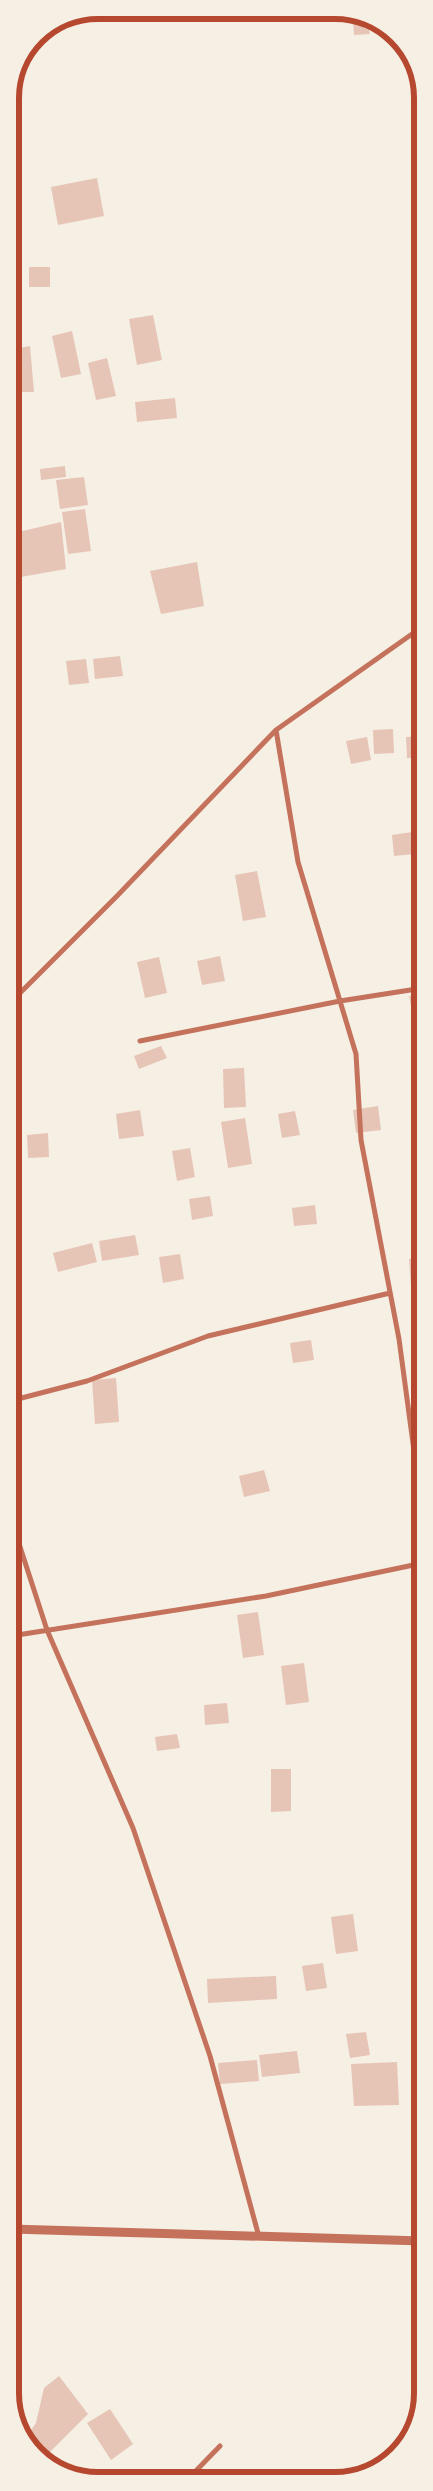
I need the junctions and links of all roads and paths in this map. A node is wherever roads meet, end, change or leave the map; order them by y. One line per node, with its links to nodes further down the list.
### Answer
1 (414, 633): 2 (street)
2 (276, 730): 4 (street); 5 (street)
3 (414, 989): 5 (street)
4 (19, 994)
5 (340, 1001): 6 (street); 7 (street)
6 (140, 1041)
7 (390, 1293): 8 (street); 9 (street)
8 (19, 1399)
9 (414, 1451)
10 (19, 1546): 12 (street)
11 (414, 1565): 12 (street)
12 (47, 1630): 13 (street); 15 (street)
13 (19, 1635)
14 (19, 2229): 15 (street)
15 (259, 2237): 16 (street)
16 (414, 2241)
17 (220, 2446): 18 (street)
18 (195, 2472)

